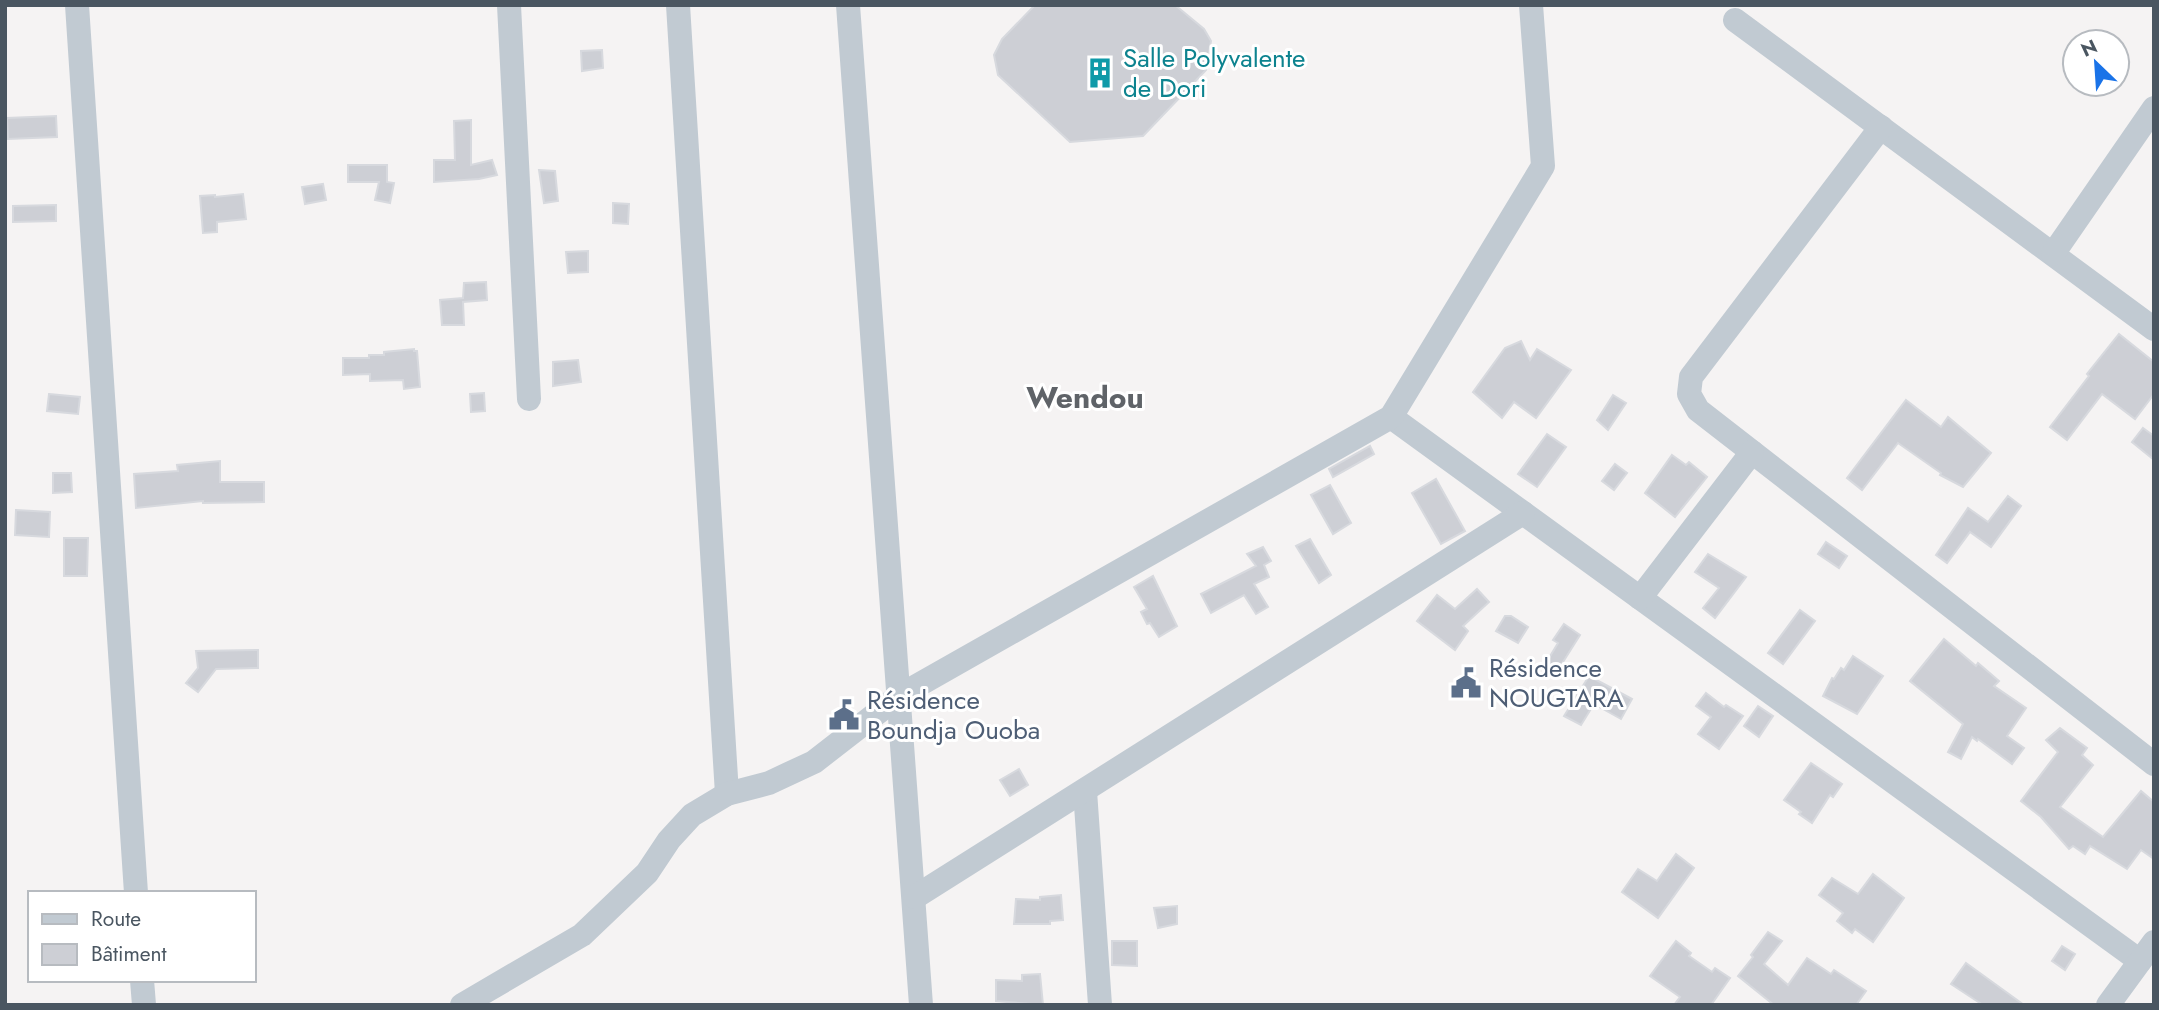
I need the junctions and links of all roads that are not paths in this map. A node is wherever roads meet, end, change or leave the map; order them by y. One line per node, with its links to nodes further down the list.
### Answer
1 (77, 5): 20 (street)
2 (509, 5): 11 (street)
3 (678, 5): 19 (street)
4 (848, 5): 16 (street)
5 (1531, 5): 12 (street)
6 (1735, 20): 8 (street)
7 (2154, 108): 9 (street)
8 (1881, 127): 9 (street); 13 (street)
9 (2053, 254): 10 (street)
10 (2154, 329)
11 (529, 399)
12 (1391, 417): 14 (street); 16 (street)
13 (1752, 452): 15 (street); 17 (street)
14 (1523, 513): 15 (street); 18 (street)
15 (1640, 598): 22 (street)
16 (899, 696): 19 (street); 21 (street)
17 (2154, 764)
18 (1086, 791): 21 (street); 27 (street)
19 (727, 794): 25 (street)
20 (136, 891)
21 (915, 897): 26 (street)
22 (2147, 951): 28 (street)
23 (142, 982): 24 (street)
24 (144, 1005)
25 (462, 1005)
26 (921, 1005)
27 (1100, 1005)
28 (2108, 1005)

